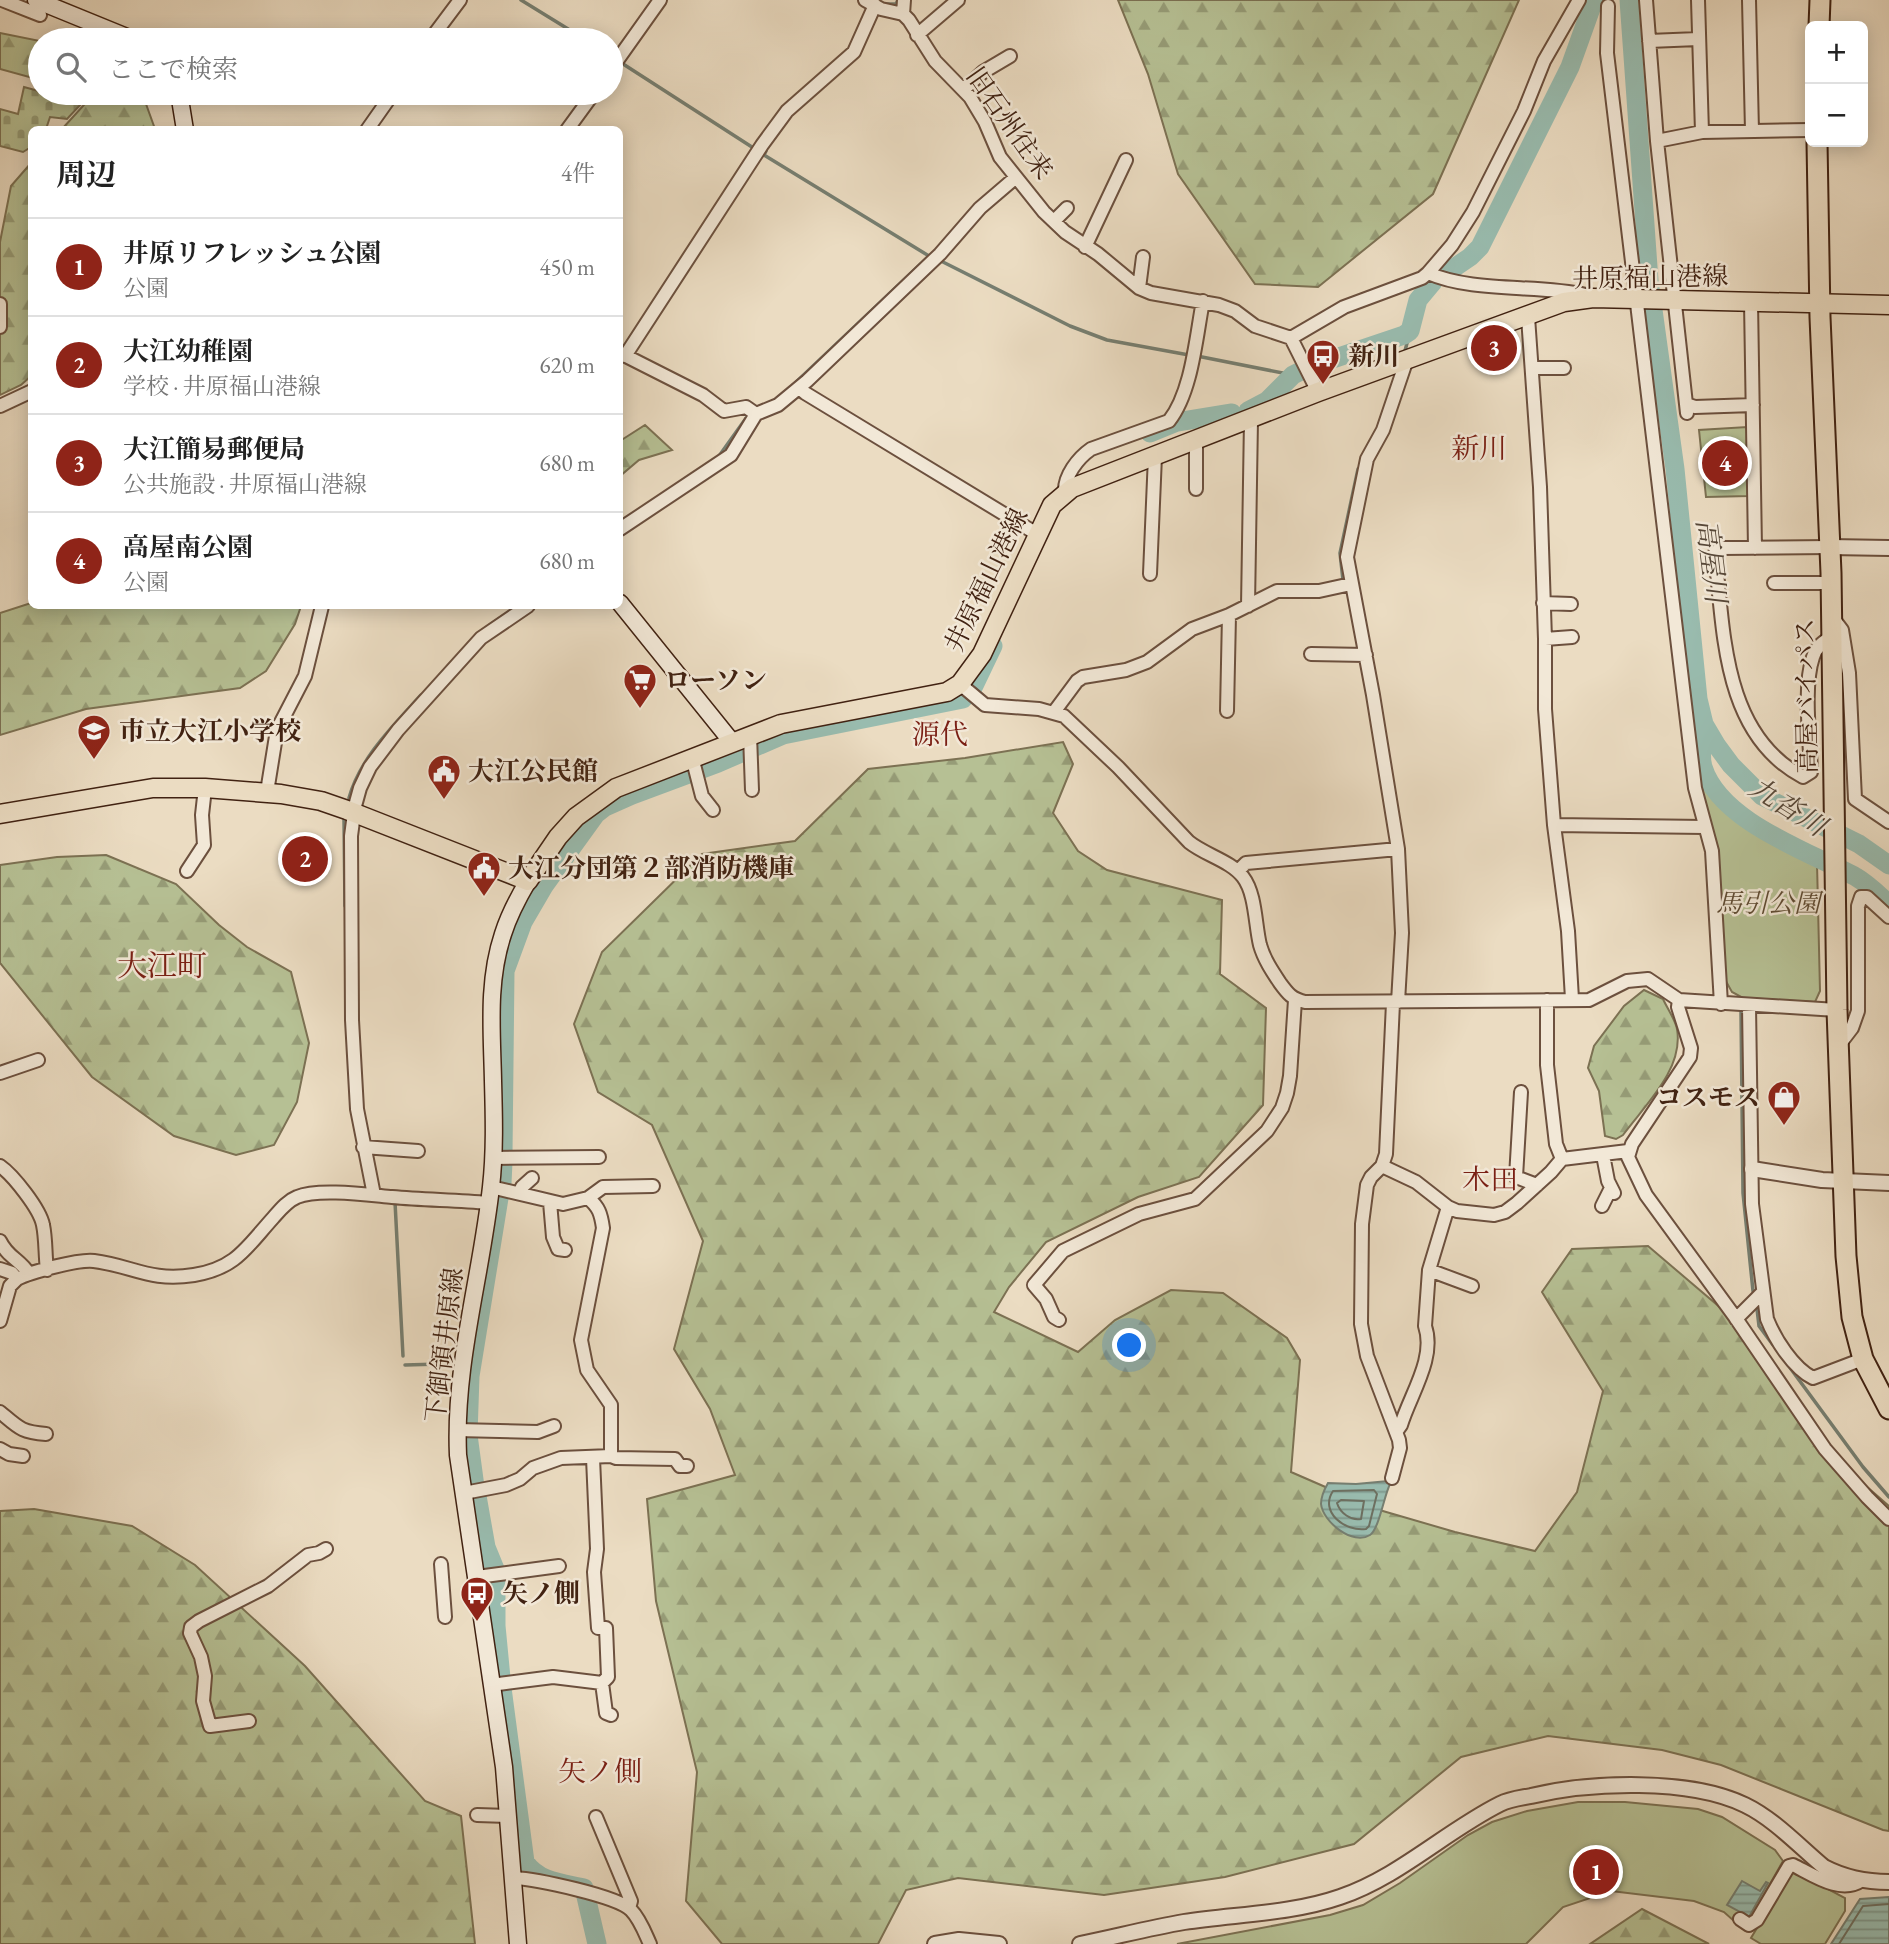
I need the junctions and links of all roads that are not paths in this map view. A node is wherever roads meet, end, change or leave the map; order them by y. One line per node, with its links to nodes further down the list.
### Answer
1 (2, 0): 12 (street)
2 (460, 0): 17 (street)
3 (660, 0): 21 (street)
4 (904, 0): 14 (street)
5 (958, 0): 18 (street)
6 (1579, 0): 41 (street)
7 (1646, 0): 20 (street)
8 (1698, 0): 19 (street)
9 (1749, 0): 31 (street)
10 (1820, 0): 15 (highway)
11 (870, 3): 14 (street); 54 (street)
12 (41, 5): 16 (main road)
13 (1608, 6): 44 (street)
14 (903, 15): 18 (street, 旧石州往来)
15 (1819, 21)
16 (102, 28)
17 (439, 28)
18 (917, 35): 23 (street, 旧石州往来)
19 (1698, 39): 20 (street); 32 (street)
20 (1649, 41): 33 (street)
21 (623, 52)
22 (1010, 56): 23 (street)
23 (964, 89): 36 (street, 旧石州往来)
24 (181, 105): 27 (main road)
25 (385, 105): 28 (street)
26 (585, 105): 29 (street)
27 (184, 126)
28 (370, 126)
29 (570, 126)
30 (1805, 130): 31 (street)
31 (1752, 131): 32 (street)
32 (1702, 132): 33 (street)
33 (1657, 141): 45 (street)
34 (1817, 147): 49 (highway, 高屋バイパス)
35 (1126, 160): 39 (street)
36 (1015, 178): 38 (street, 旧石州往来); 59 (street)
37 (1067, 208): 38 (street)
38 (1054, 221): 39 (street, 旧石州往来)
39 (1085, 247): 42 (street, 旧石州往来)
40 (1143, 257): 42 (street)
41 (1428, 273): 43 (street); 53 (street)
42 (1139, 288): 46 (street, 旧石州往来)
43 (1592, 298): 44 (main road, 井原福山港線); 51 (main road, 井原福山港線)
44 (1637, 299): 45 (main road, 井原福山港線); 106 (street)
45 (1672, 300): 47 (main road, 井原福山港線); 63 (street)
46 (1203, 301): 53 (street, 旧石州往来); 69 (street)
47 (1751, 302): 49 (main road, 井原福山港線); 63 (street)
48 (0, 304): 52 (street)
49 (1820, 305): 50 (main road, 井原福山港線); 72 (highway, 高屋バイパス)
50 (1889, 305)
51 (1528, 317): 56 (main road, 井原福山港線); 57 (street)
52 (0, 327)
53 (1291, 338): 60 (street)
54 (623, 353)
55 (623, 354): 64 (street)
56 (1407, 359): 60 (main road, 井原福山港線); 78 (street)
57 (1532, 368): 58 (street); 79 (street)
58 (1564, 368)
59 (800, 388): 64 (street); 71 (street)
60 (1318, 392): 65 (main road, 井原福山港線)
61 (28, 393): 62 (street)
62 (0, 405)
63 (1753, 405): 73 (street)
64 (754, 412): 70 (street)
65 (1251, 420): 66 (main road, 井原福山港線); 81 (street)
66 (1196, 441): 67 (main road, 井原福山港線); 68 (street)
67 (1155, 456): 69 (main road, 井原福山港線); 75 (street)
68 (1196, 489)
69 (1065, 492): 71 (main road, 井原福山港線)
70 (623, 527)
71 (1037, 534): 92 (main road, 井原福山港線)
72 (1830, 547): 73 (street); 74 (street); 77 (highway, 高屋バイパス)
73 (1755, 548): 88 (street)
74 (1889, 548)
75 (1150, 574)
76 (1774, 583): 77 (street)
77 (1831, 583): 86 (highway, 高屋バイパス)
78 (1351, 584): 81 (street); 91 (street)
79 (1544, 603): 80 (street); 89 (street)
80 (1571, 604)
81 (1248, 606): 85 (street)
82 (623, 607): 95 (main road)
83 (321, 609): 100 (street)
84 (524, 609): 102 (street)
85 (1229, 615): 93 (street); 94 (street)
86 (1831, 615): 88 (highway, 高屋バイパス); 104 (street)
87 (1572, 637): 89 (street)
88 (1830, 637): 119 (highway, 高屋バイパス)
89 (1545, 639): 105 (street)
90 (1311, 654): 91 (street)
91 (1366, 655): 107 (street)
92 (960, 684): 94 (street); 96 (main road, 井原福山港線)
93 (1227, 710)
94 (1054, 712): 109 (street)
95 (732, 742): 96 (main road, 井原福山港線); 97 (main road, 井原福山港線)
96 (750, 744): 99 (street)
97 (695, 767): 101 (street); 110 (main road, 井原福山港線)
98 (205, 788): 100 (main road); 103 (main road); 108 (street)
99 (752, 790)
100 (267, 792): 102 (main road)
101 (713, 810)
102 (353, 812): 110 (main road); 124 (street)
103 (0, 814)
104 (1889, 822)
105 (1555, 825): 106 (street); 112 (street)
106 (1704, 827): 117 (street)
107 (1398, 849): 109 (street); 116 (street)
108 (187, 871)
109 (1238, 871): 113 (street)
110 (528, 881): 129 (main road, 下御領井原線)
111 (1889, 917): 120 (street)
112 (1572, 999): 114 (street); 115 (street)
113 (1295, 1000): 116 (street); 155 (street)
114 (1547, 1000): 116 (street); 130 (street)
115 (1679, 1000): 117 (street); 126 (street)
116 (1395, 1003): 132 (street)
117 (1721, 1004): 118 (street)
118 (1749, 1006): 119 (street); 133 (street)
119 (1838, 1010): 120 (highway, 高屋バイパス)
120 (1839, 1045): 135 (highway, 高屋バイパス)
121 (38, 1060): 122 (street)
122 (0, 1073)
123 (1521, 1092): 137 (street)
124 (363, 1147): 125 (street); 140 (street)
125 (418, 1151)
126 (1628, 1151): 127 (street); 154 (street)
127 (1603, 1155): 130 (street); 144 (street)
128 (599, 1157): 129 (street)
129 (493, 1158): 141 (main road, 下御領井原線)
130 (1562, 1159): 137 (street)
131 (0, 1166): 149 (street)
132 (1382, 1166): 145 (street); 162 (street)
133 (1752, 1169): 135 (street); 153 (street)
134 (532, 1178): 139 (street)
135 (1843, 1182): 136 (street); 157 (highway, 高屋バイパス)
136 (1889, 1184)
137 (1536, 1185): 145 (street)
138 (653, 1186): 142 (street)
139 (520, 1193): 141 (street); 143 (street)
140 (374, 1195): 141 (street); 149 (street)
141 (490, 1195): 161 (main road, 下御領井原線)
142 (588, 1198): 143 (street); 166 (street)
143 (550, 1202): 147 (street)
144 (1602, 1206)
145 (1448, 1207): 150 (street)
146 (0, 1241): 151 (street)
147 (565, 1250)
148 (0, 1269): 151 (street)
149 (47, 1270): 151 (street)
150 (1429, 1270): 152 (street); 162 (street)
151 (23, 1276): 156 (street)
152 (1472, 1286)
153 (1763, 1292): 154 (street); 157 (street)
154 (1736, 1319): 171 (street)
155 (1059, 1320)
156 (0, 1321)
157 (1863, 1359): 158 (highway, 高屋バイパス)
158 (1889, 1409)
159 (0, 1412): 163 (street)
160 (554, 1426): 161 (street)
161 (464, 1430): 170 (main road, 下御領井原線)
162 (1396, 1432): 169 (street)
163 (46, 1434)
164 (0, 1449): 165 (street)
165 (23, 1456)
166 (611, 1456): 167 (street); 168 (street)
167 (593, 1458): 170 (street); 177 (street)
168 (687, 1466)
169 (1392, 1478)
170 (464, 1493): 175 (main road, 下御領井原線)
171 (1889, 1519)
172 (326, 1549): 180 (street)
173 (441, 1564): 176 (street)
174 (559, 1566): 175 (street)
175 (477, 1577): 178 (main road, 下御領井原線)
176 (445, 1617)
177 (602, 1682): 178 (street); 179 (street)
178 (491, 1685): 182 (main road, 下御領井原線)
179 (611, 1716)
180 (249, 1721)
181 (477, 1815): 182 (street)
182 (508, 1816): 184 (main road, 下御領井原線)
183 (596, 1817): 187 (street)
184 (514, 1878): 187 (street); 189 (main road, 下御領井原線)
185 (1862, 1880): 186 (street); 188 (street); 193 (street)
186 (1889, 1882)
187 (623, 1905): 190 (street)
188 (1740, 1919)
189 (518, 1944)
190 (650, 1944)
191 (935, 1944): 192 (street)
192 (999, 1944)
193 (1080, 1944)

